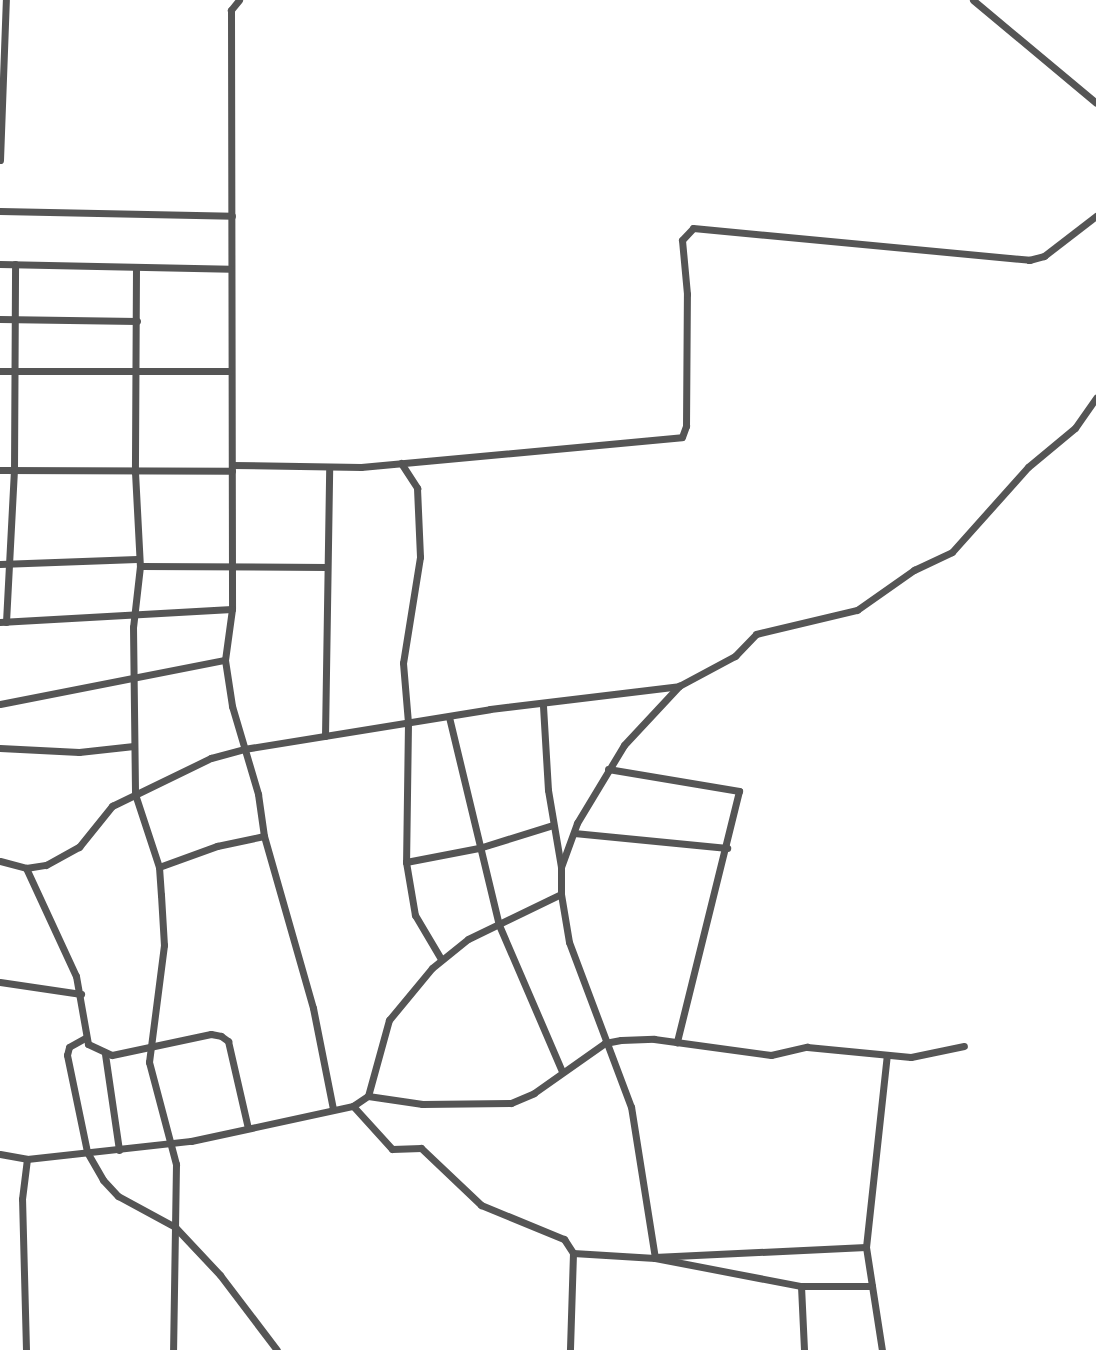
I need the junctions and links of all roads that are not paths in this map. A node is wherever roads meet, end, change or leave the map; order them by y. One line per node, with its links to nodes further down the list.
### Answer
1 (6, 0): 4 (street)
2 (239, 0): 9 (street)
3 (973, 0): 6 (street)
4 (2, 51): 5 (street)
5 (2, 90): 7 (street)
6 (1096, 103)
7 (0, 160)
8 (0, 211): 9 (street)
9 (232, 216): 14 (street)
10 (1096, 216): 25 (street)
11 (0, 264): 12 (street)
12 (15, 264): 13 (street); 16 (street)
13 (136, 268): 14 (street); 17 (street)
14 (230, 269): 21 (street)
15 (0, 319): 16 (street)
16 (17, 319): 17 (street); 20 (street)
17 (136, 321): 18 (street)
18 (136, 369): 20 (street); 21 (street); 30 (street)
19 (0, 370): 20 (street)
20 (16, 371): 24 (street)
21 (229, 371): 26 (street)
22 (1096, 398): 42 (street)
23 (0, 419): 24 (street)
24 (12, 420): 29 (street)
25 (401, 463): 27 (street); 46 (street)
26 (232, 468): 27 (street); 30 (street); 35 (street)
27 (329, 468): 36 (street)
28 (0, 470): 29 (street)
29 (14, 470): 30 (street); 32 (street)
30 (135, 472): 34 (street)
31 (0, 520): 32 (street)
32 (9, 520): 33 (street)
33 (4, 563): 34 (street); 39 (street)
34 (139, 563): 35 (street); 38 (street)
35 (230, 564): 36 (street); 37 (street)
36 (327, 567): 47 (street)
37 (232, 609): 38 (street); 40 (street)
38 (135, 613): 39 (street); 41 (street)
39 (3, 622)
40 (225, 660): 41 (street); 50 (street)
41 (133, 678): 43 (street); 48 (street)
42 (679, 686): 44 (street); 51 (street)
43 (0, 704)
44 (543, 706): 45 (street); 53 (street)
45 (449, 717): 46 (street); 56 (street)
46 (408, 723): 47 (street); 59 (street)
47 (325, 736): 50 (street)
48 (134, 746): 49 (street); 52 (street)
49 (0, 748)
50 (244, 749): 52 (street); 55 (street)
51 (608, 769): 54 (street); 57 (street)
52 (135, 794): 60 (street); 62 (street)
53 (553, 825): 56 (street); 61 (street)
54 (574, 833): 57 (street); 61 (street)
55 (264, 836): 60 (street); 80 (street)
56 (479, 848): 59 (street); 64 (street)
57 (727, 848): 69 (street)
58 (0, 861): 62 (street)
59 (406, 862): 65 (street)
60 (159, 867): 72 (street)
61 (561, 867): 63 (street)
62 (26, 868): 67 (street)
63 (561, 894): 64 (street); 70 (street)
64 (499, 925): 65 (street); 77 (street)
65 (441, 959): 78 (street)
66 (0, 982): 67 (street)
67 (82, 994): 68 (street)
68 (85, 1038): 74 (street); 84 (street)
69 (677, 1042): 70 (street); 75 (street)
70 (605, 1043): 77 (street); 90 (street)
71 (964, 1046): 75 (street)
72 (151, 1047): 73 (street); 76 (street); 81 (street)
73 (137, 1050): 74 (street); 76 (street)
74 (105, 1054): 83 (street)
75 (887, 1055): 88 (street)
76 (149, 1062): 82 (street)
77 (562, 1071): 78 (street)
78 (368, 1096): 79 (street)
79 (353, 1106): 80 (street); 89 (street)
80 (333, 1109): 81 (street)
81 (248, 1128): 82 (street)
82 (167, 1143): 83 (street); 87 (street)
83 (119, 1150): 84 (street)
84 (87, 1152): 86 (street); 87 (street)
85 (0, 1154): 86 (street)
86 (27, 1159): 93 (street)
87 (175, 1227): 94 (street); 95 (street)
88 (866, 1247): 90 (street); 92 (street)
89 (573, 1253): 90 (street); 96 (street)
90 (655, 1257): 91 (street)
91 (801, 1286): 92 (street); 97 (street)
92 (872, 1286): 98 (street)
93 (26, 1350)
94 (173, 1350)
95 (277, 1350)
96 (570, 1350)
97 (804, 1350)
98 (881, 1350)

